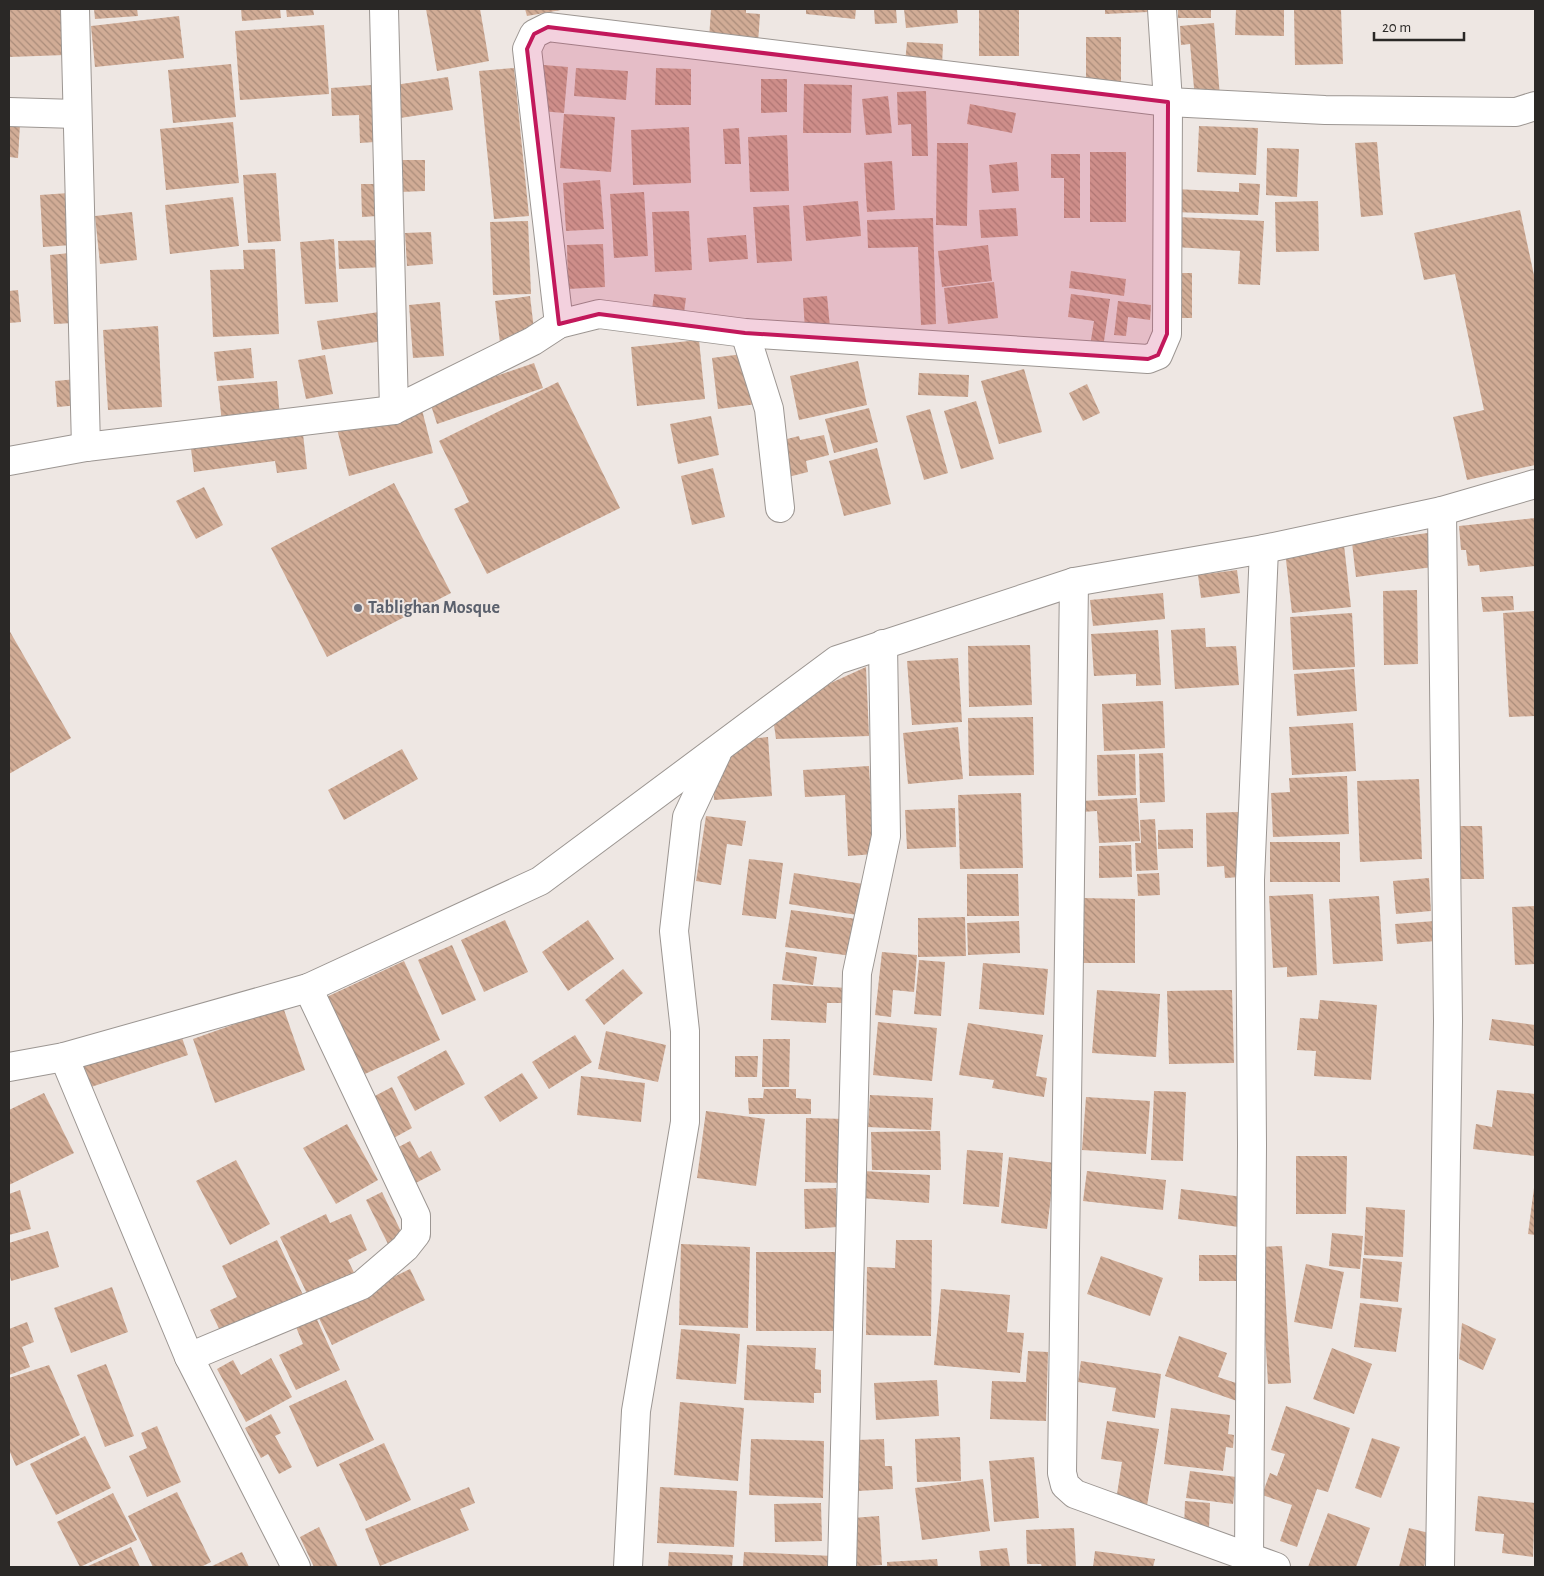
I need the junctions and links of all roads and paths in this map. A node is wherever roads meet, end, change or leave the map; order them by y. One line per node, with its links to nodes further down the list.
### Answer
1 (75, 9): 7 (street)
2 (384, 9): 10 (street)
3 (1162, 9): 4 (street)
4 (1168, 102): 5 (street); 8 (street); 9 (street)
5 (1535, 106)
6 (9, 112): 7 (street)
7 (76, 114): 11 (street)
8 (559, 324): 9 (street); 10 (street)
9 (745, 332): 14 (street)
10 (394, 410): 11 (street)
11 (86, 447): 12 (street)
12 (9, 461)
13 (1535, 484): 15 (street)
14 (780, 508)
15 (1442, 511): 16 (street); 29 (street)
16 (1264, 549): 17 (street); 24 (street)
17 (1074, 582): 18 (street); 24 (street)
18 (882, 644): 19 (street); 27 (street)
19 (719, 749): 20 (street); 26 (street)
20 (308, 988): 21 (street); 23 (street)
21 (64, 1057): 22 (street); 23 (street)
22 (9, 1067)
23 (189, 1357): 25 (street)
24 (1249, 1557): 28 (street)
25 (296, 1567)
26 (628, 1567)
27 (842, 1567)
28 (1276, 1567)
29 (1440, 1567)

